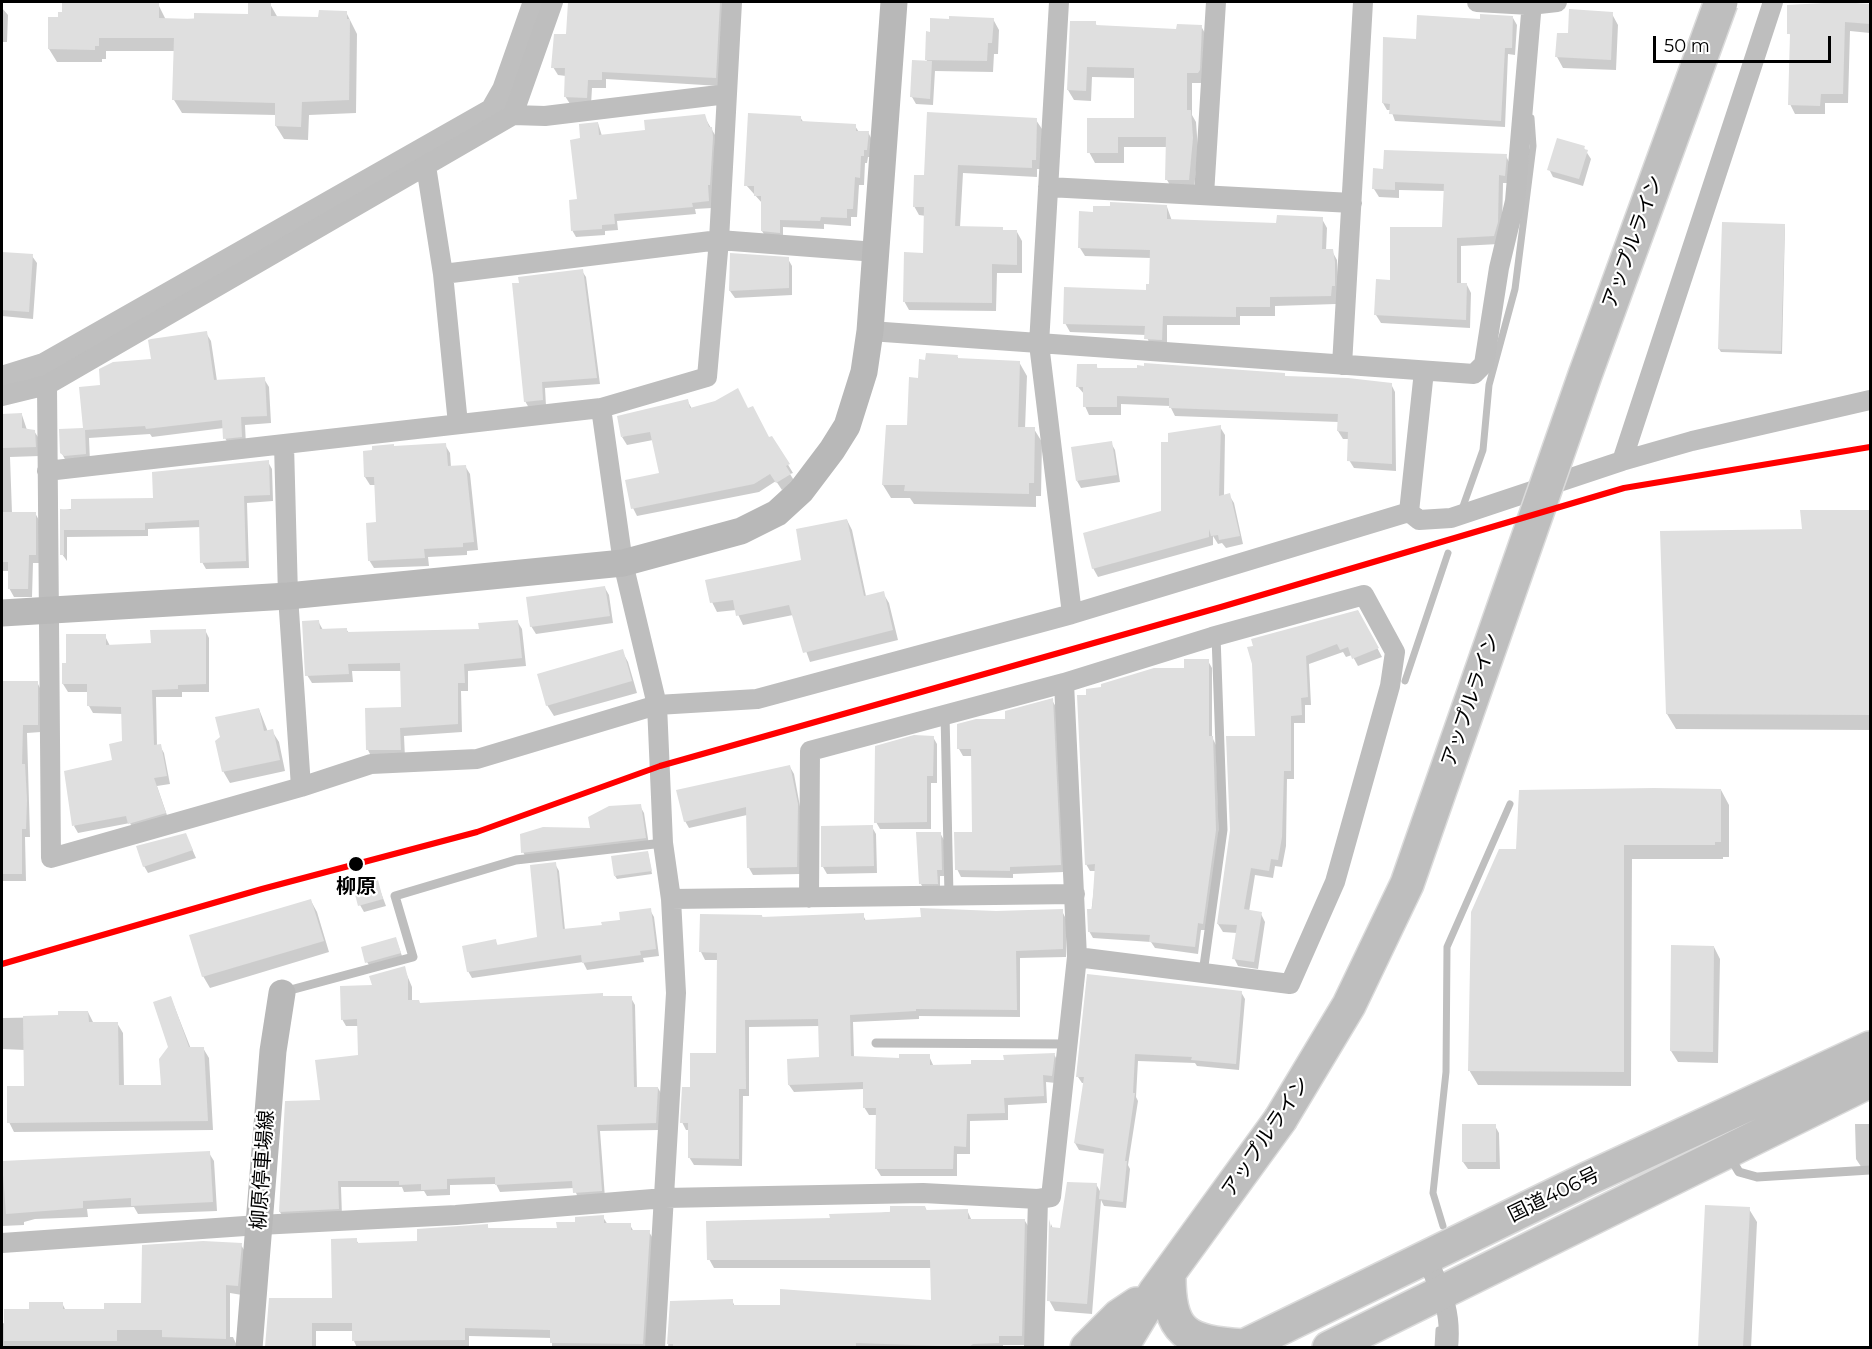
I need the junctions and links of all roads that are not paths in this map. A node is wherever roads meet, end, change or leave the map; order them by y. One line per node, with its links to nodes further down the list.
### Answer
1 (553, 2): 13 (street)
2 (732, 2): 12 (street)
3 (894, 2): 19 (street)
4 (1059, 2): 15 (street)
5 (1216, 2): 16 (street)
6 (1364, 2): 17 (street)
7 (1477, 2): 11 (street)
8 (1557, 2): 11 (street)
9 (1720, 2): 63 (highway, アップルライン, bridge)
10 (1773, 2): 31 (street)
11 (1531, 3): 24 (street)
12 (727, 94): 13 (street); 18 (street)
13 (513, 115): 14 (street)
14 (426, 166): 20 (street); 25 (street)
15 (1048, 187): 16 (street); 22 (street)
16 (1204, 195): 17 (street)
17 (1352, 203): 23 (street)
18 (718, 240): 19 (street); 20 (street); 28 (street)
19 (876, 252): 21 (street)
20 (443, 274): 29 (street)
21 (870, 331): 22 (street); 34 (street)
22 (1039, 344): 23 (street); 38 (street)
23 (1342, 365): 24 (street)
24 (1424, 371): 33 (street)
25 (47, 385): 26 (street); 32 (street)
26 (2, 396)
27 (1870, 400): 31 (street)
28 (601, 408): 29 (street); 34 (street)
29 (458, 424): 30 (street)
30 (284, 444): 32 (street); 35 (street)
31 (1622, 461): 33 (street)
32 (47, 471): 36 (street)
33 (1409, 512): 38 (street)
34 (623, 563): 35 (street); 41 (street)
35 (288, 596): 36 (street); 43 (street)
36 (50, 611): 37 (street); 43 (street)
37 (2, 613)
38 (1072, 614): 41 (street)
39 (1216, 636): 40 (street); 50 (lane); 50 (street)
40 (1064, 683): 42 (street); 45 (street)
41 (657, 705): 43 (street); 44 (street)
42 (945, 714): 46 (lane); 47 (street)
43 (301, 787)
44 (663, 843): 48 (street); 51 (lane)
45 (1076, 894): 46 (street); 49 (street)
46 (949, 896): 47 (street)
47 (809, 898): 48 (street)
48 (671, 899): 58 (street)
49 (1077, 957): 50 (street); 53 (street)
50 (1203, 973)
51 (282, 993): 60 (street, 柳原停車場線)
52 (876, 1043): 53 (lane)
53 (1068, 1044): 59 (street)
54 (1870, 1048): 62 (highway, 国道406号)
55 (1870, 1081): 56 (highway, 国道406号)
56 (1726, 1150): 57 (lane); 64 (highway, 国道406号)
57 (1870, 1170)
58 (665, 1198): 59 (street); 60 (street); 66 (street)
59 (1038, 1199): 67 (street)
60 (259, 1225): 61 (street); 65 (street, 柳原停車場線)
61 (2, 1243)
62 (1426, 1257): 64 (street); 70 (highway, 国道406号)
63 (1162, 1282): 68 (highway); 69 (highway, アップルライン); 70 (highway)
64 (1442, 1293): 71 (highway, 国道406号); 72 (street)
65 (249, 1347)
66 (655, 1347)
67 (1034, 1347)
68 (1087, 1347)
69 (1120, 1347)
70 (1242, 1347)
71 (1329, 1347)
72 (1448, 1347)

